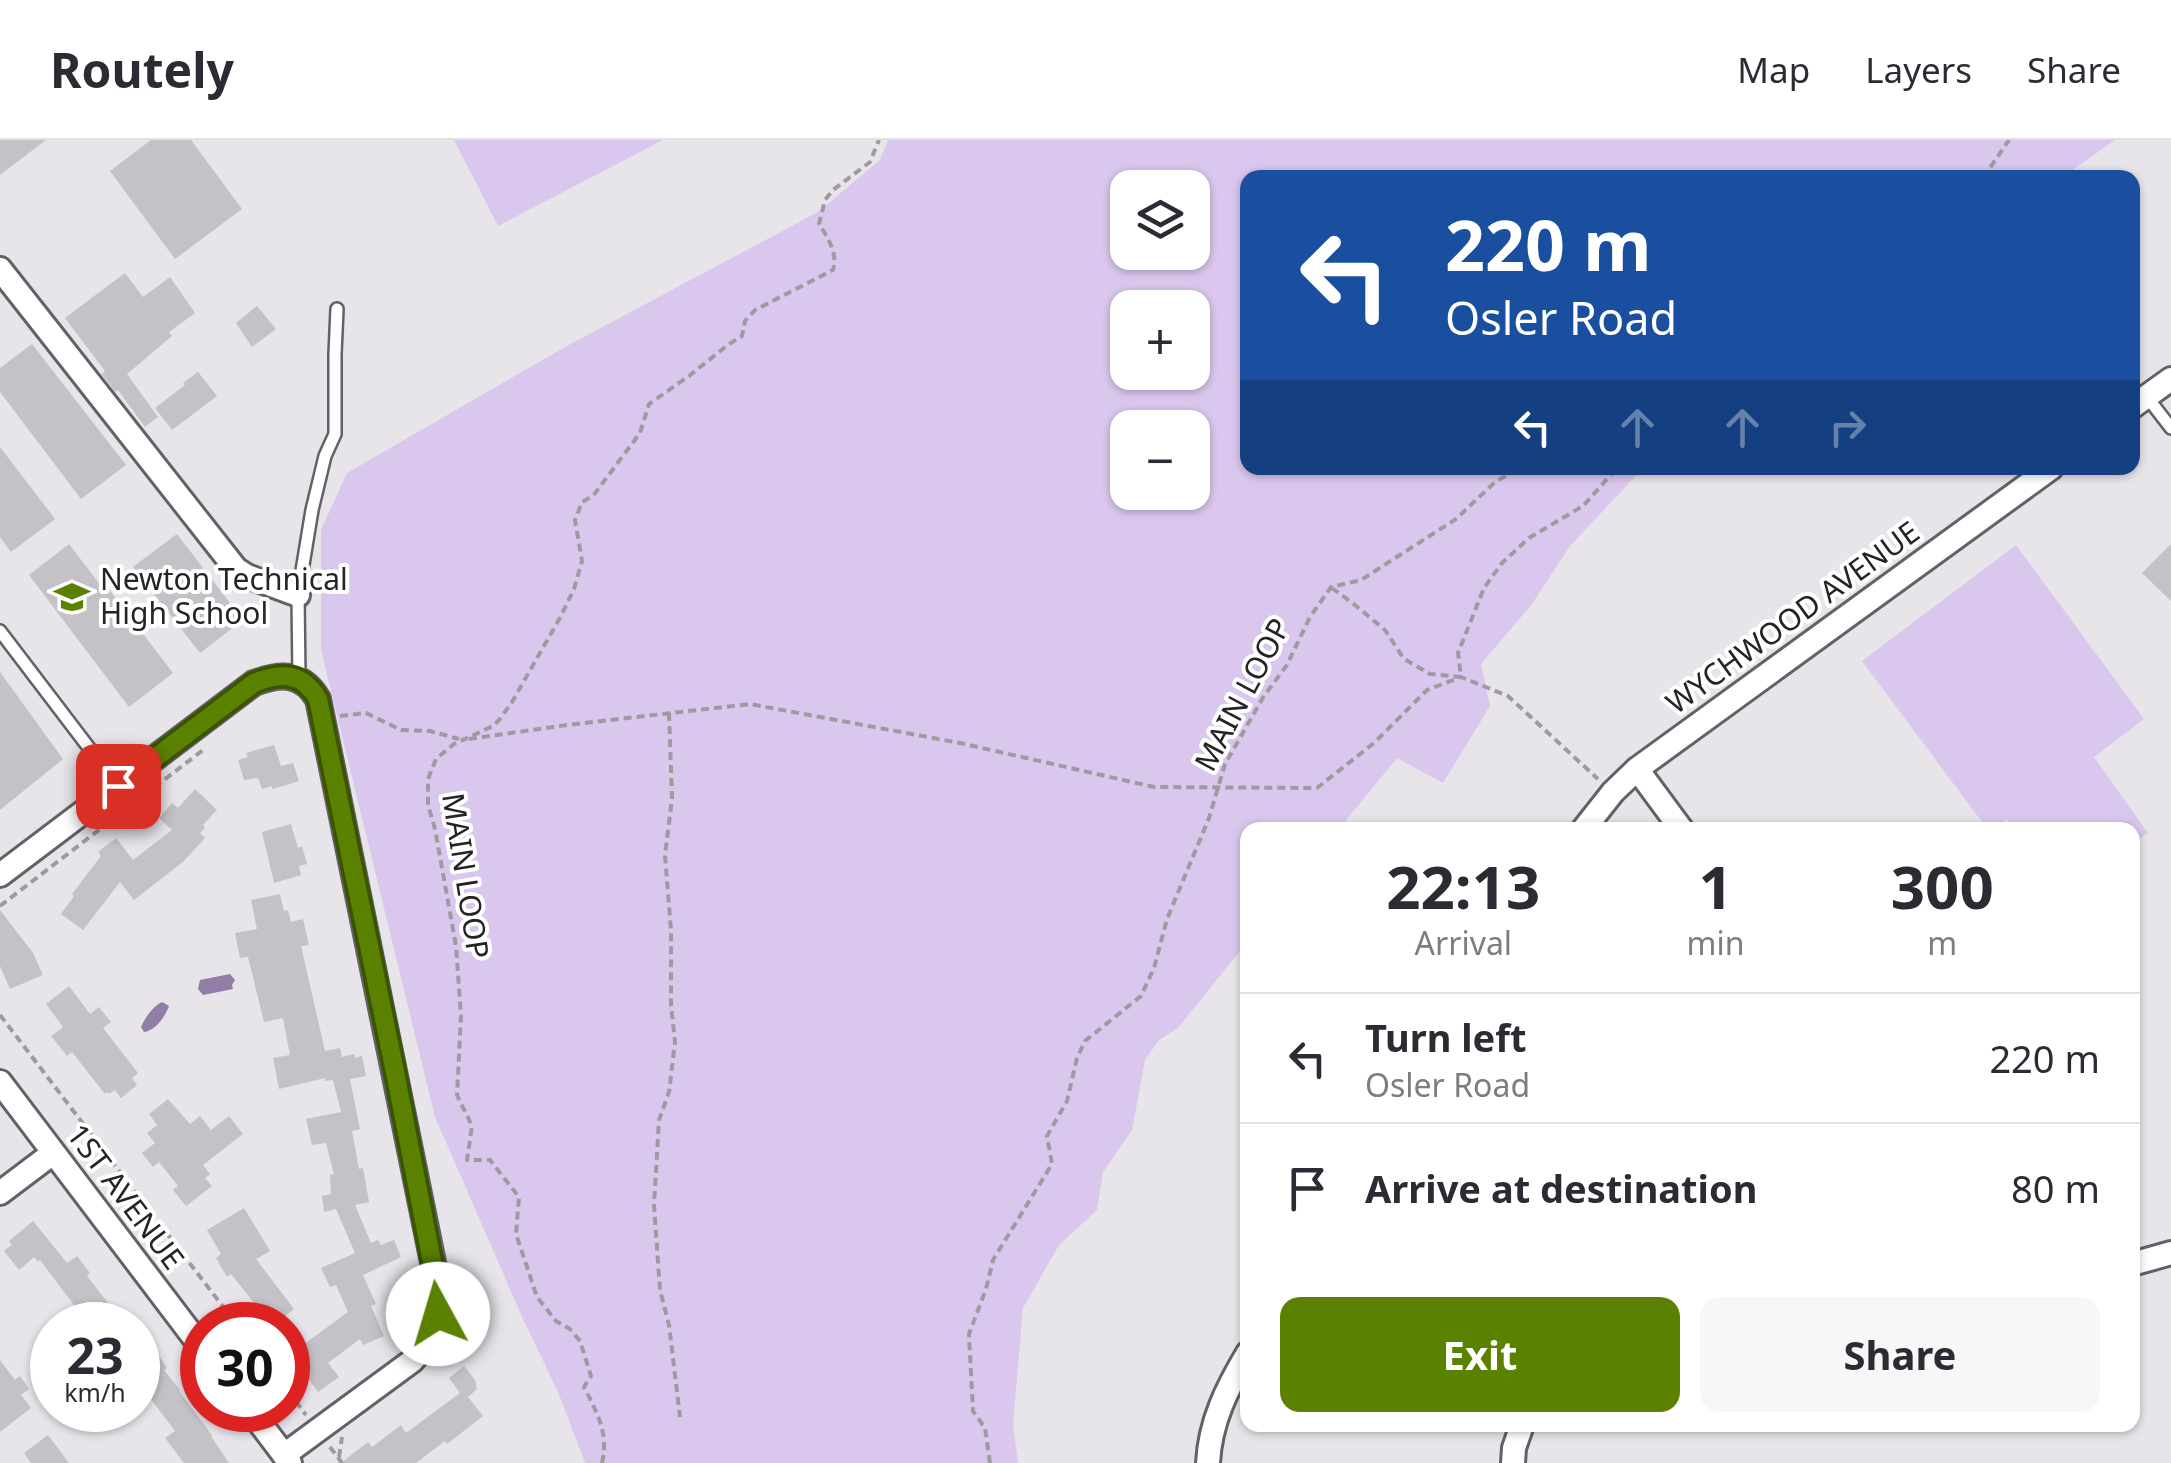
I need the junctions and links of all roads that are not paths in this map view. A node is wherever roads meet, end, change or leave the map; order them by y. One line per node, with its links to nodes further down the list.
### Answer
1 (0, 269): 7 (street)
2 (337, 309): 7 (lane)
3 (2171, 379): 4 (street)
4 (2140, 402): 5 (lane)
5 (2171, 428)
6 (2040, 475): 10 (street, WYCHWOOD AVENUE)
7 (298, 595): 9 (lane)
8 (0, 631): 11 (lane)
9 (299, 678): 11 (street); 24 (street)
10 (1637, 769): 12 (street, WYCHWOOD AVENUE); 13 (street)
11 (118, 786): 14 (street)
12 (1589, 822)
13 (1676, 822)
14 (0, 875)
15 (0, 1082): 16 (street, 1ST AVENUE)
16 (53, 1153): 17 (street); 20 (street, 1ST AVENUE)
17 (0, 1193)
18 (2171, 1252): 19 (street)
19 (2140, 1262)
20 (180, 1319)
21 (1240, 1367): 25 (street)
22 (267, 1432): 24 (street)
23 (1520, 1432): 26 (street)
24 (287, 1459)
25 (1208, 1463)
26 (1513, 1463)

